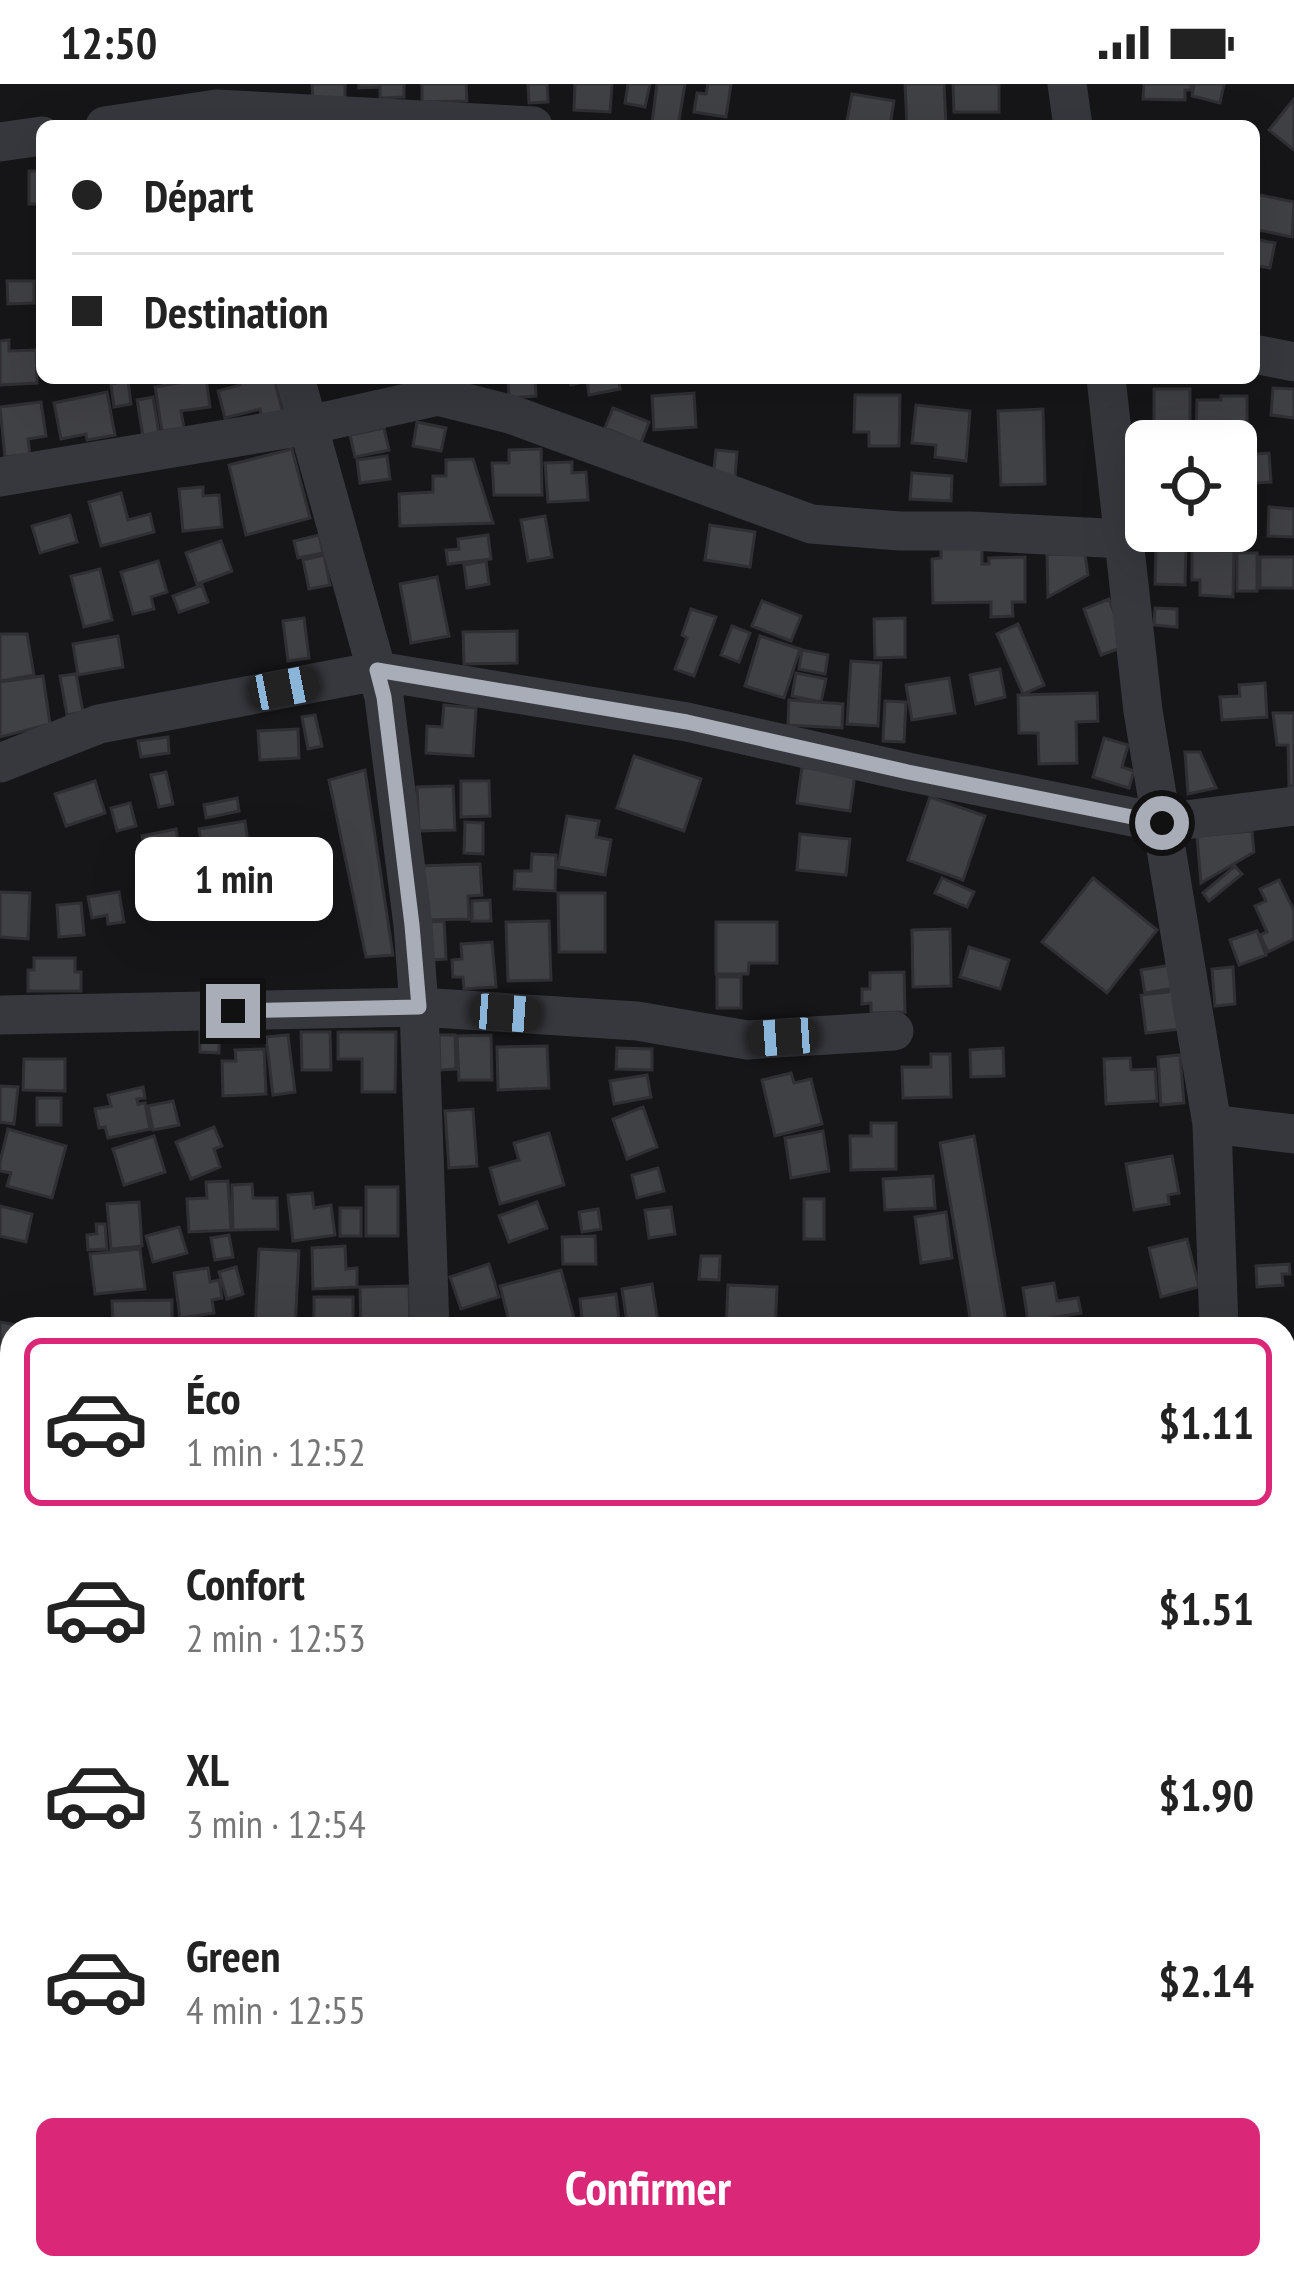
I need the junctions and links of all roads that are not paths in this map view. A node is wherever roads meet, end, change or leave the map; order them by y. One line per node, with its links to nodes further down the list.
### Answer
1 (1067, 84): 5 (street)
2 (215, 106): 3 (street); 4 (street)
3 (138, 120)
4 (438, 120)
5 (1071, 120)
6 (36, 137): 7 (street)
7 (0, 142)
8 (1260, 356): 9 (street)
9 (1294, 362)
10 (297, 384): 12 (street)
11 (1107, 384): 14 (street)
12 (309, 425): 13 (street); 14 (street); 15 (street)
13 (0, 477)
14 (1124, 539): 18 (street)
15 (377, 670): 16 (street); 18 (street); 19 (street)
16 (0, 763)
17 (1294, 806): 18 (street)
18 (1162, 823): 22 (street)
19 (419, 1007): 20 (street); 21 (street); 24 (street)
20 (0, 1015)
21 (894, 1030)
22 (1212, 1124): 23 (street); 25 (street)
23 (1294, 1134)
24 (430, 1317)
25 (1219, 1317)

